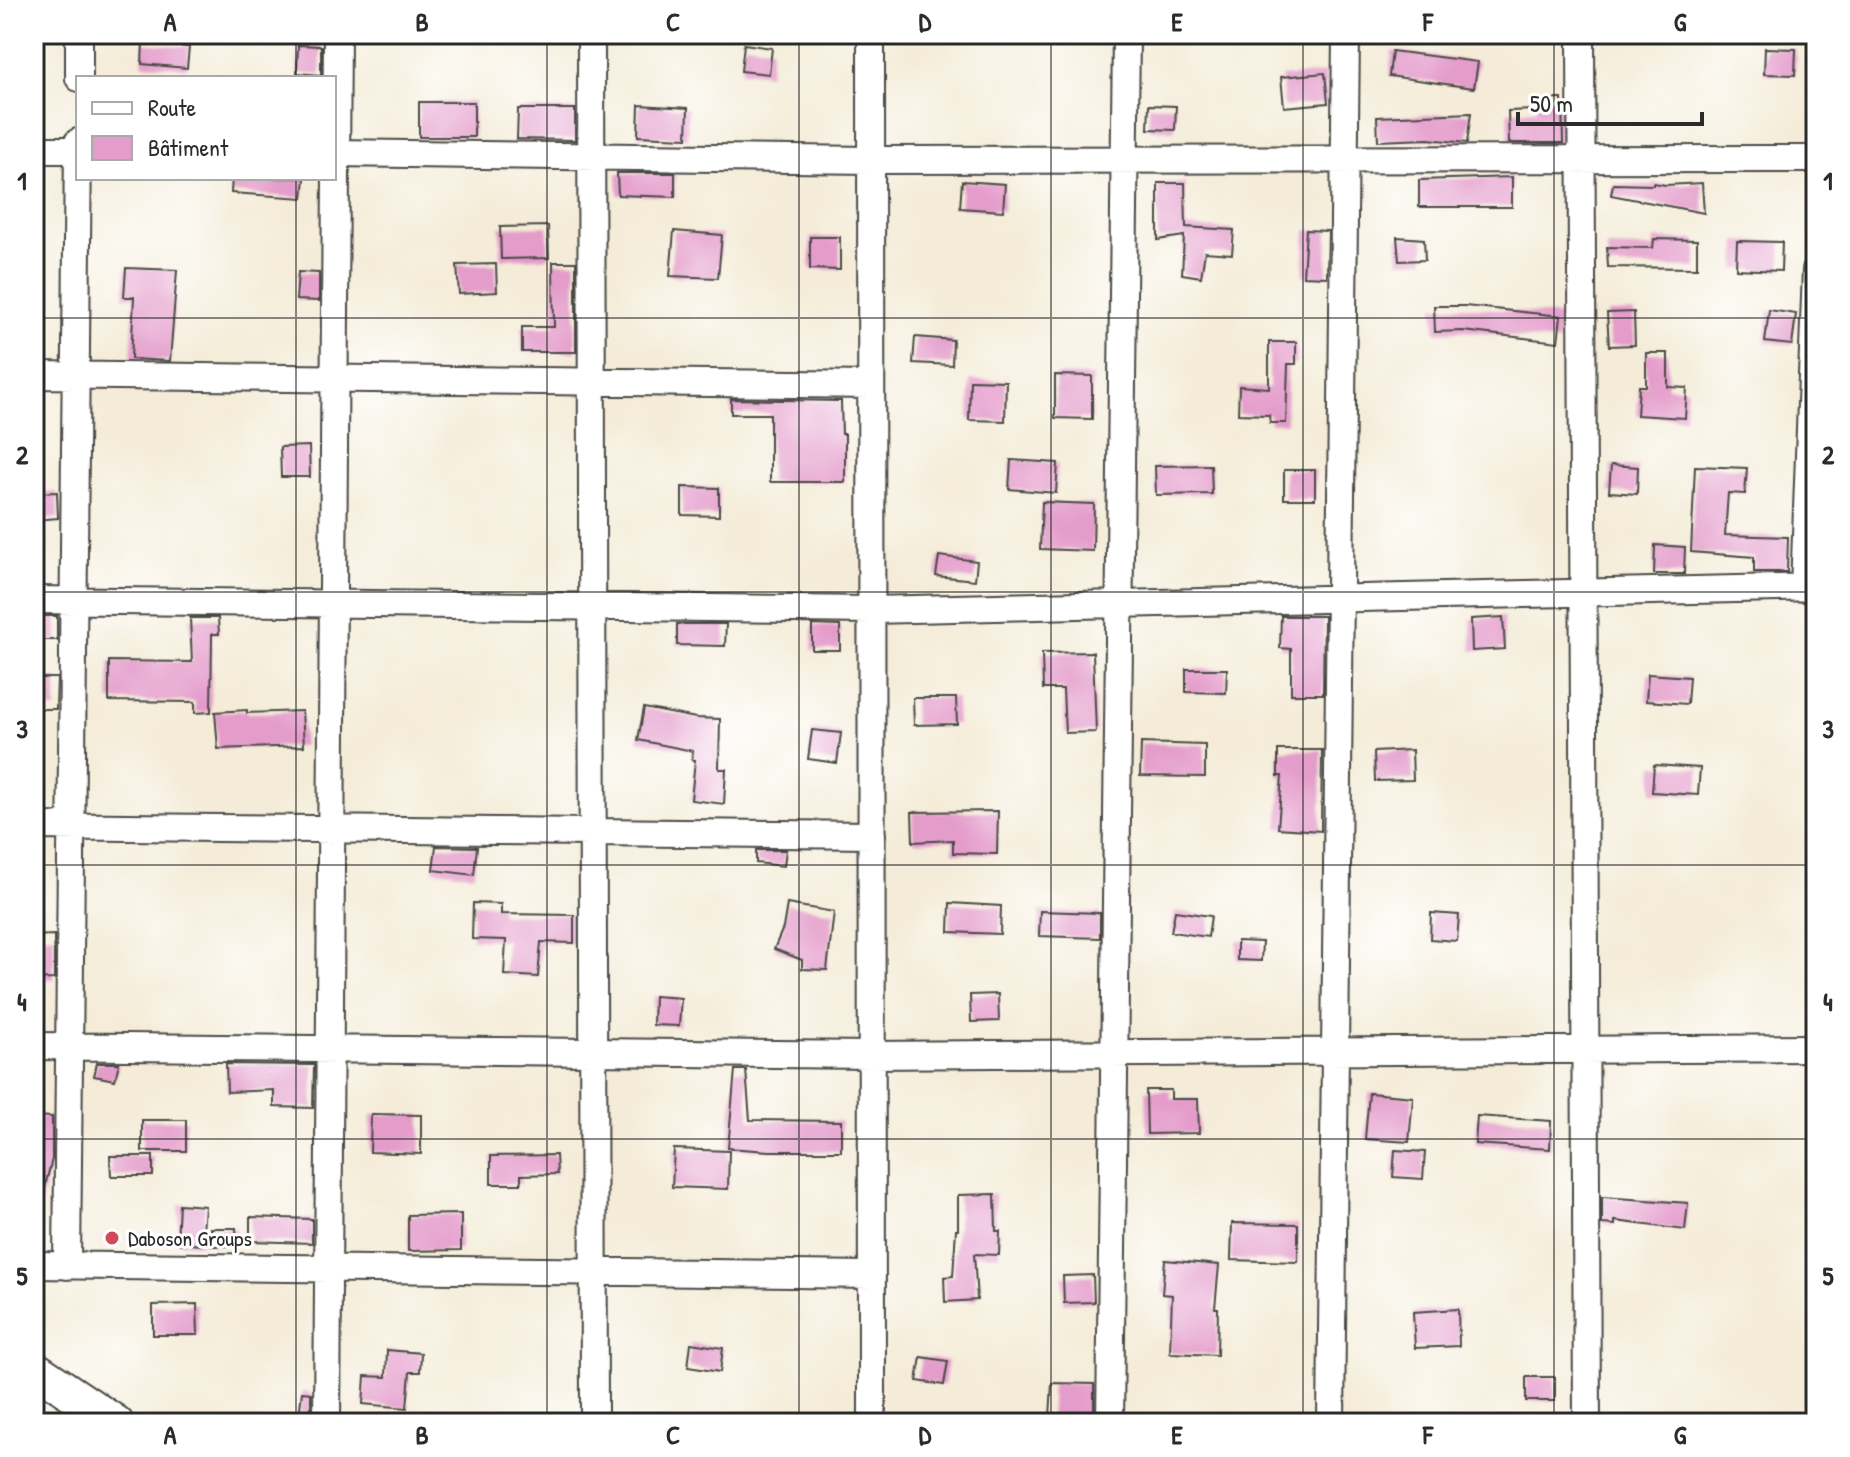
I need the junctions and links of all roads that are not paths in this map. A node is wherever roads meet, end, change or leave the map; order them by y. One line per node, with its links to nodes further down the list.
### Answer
1 (79, 34): 8 (street)
2 (337, 34): 9 (street)
3 (591, 34): 13 (street)
4 (871, 34): 18 (street)
5 (1126, 34): 14 (street)
6 (1346, 34): 15 (street)
7 (1581, 34): 16 (street)
8 (79, 76)
9 (336, 94)
10 (34, 150): 11 (street)
11 (76, 150)
12 (336, 153): 13 (street)
13 (592, 156): 18 (street); 25 (street)
14 (1123, 159): 15 (street); 18 (street); 33 (street)
15 (1345, 159): 16 (street); 29 (street)
16 (1581, 159): 17 (street); 28 (street)
17 (1816, 159)
18 (871, 160): 26 (street)
19 (78, 180): 23 (street)
20 (335, 180): 24 (street)
21 (1816, 270): 27 (street)
22 (34, 375): 23 (street)
23 (76, 375): 24 (street); 31 (street)
24 (334, 378): 25 (street); 32 (street)
25 (592, 381): 26 (street); 34 (street)
26 (871, 385): 35 (street)
27 (1810, 588): 28 (street)
28 (1584, 593): 29 (street); 45 (street)
29 (1340, 599): 33 (street); 47 (street)
30 (34, 600): 31 (street)
31 (73, 601): 32 (street); 37 (street)
32 (333, 604): 34 (street); 38 (street)
33 (1118, 604): 35 (street); 48 (street)
34 (593, 607): 35 (street); 39 (street)
35 (871, 610): 40 (street)
36 (34, 826): 37 (street)
37 (72, 826): 38 (street); 42 (street)
38 (331, 829): 39 (street); 44 (street)
39 (593, 832): 40 (street); 46 (street)
40 (872, 835): 49 (street)
41 (34, 1046): 42 (street)
42 (69, 1046): 44 (street); 51 (street)
43 (1816, 1048): 45 (street)
44 (330, 1049): 46 (street); 52 (street)
45 (1586, 1050): 47 (street); 62 (street)
46 (594, 1052): 49 (street); 53 (street)
47 (1335, 1052): 48 (street); 61 (street)
48 (1114, 1054): 49 (street); 60 (street)
49 (871, 1055): 54 (street)
50 (34, 1265): 51 (street)
51 (67, 1266): 52 (street)
52 (328, 1269): 53 (street); 57 (street)
53 (594, 1272): 54 (street); 58 (street)
54 (872, 1275): 59 (street)
55 (34, 1368): 56 (street)
56 (116, 1423)
57 (327, 1423)
58 (594, 1423)
59 (872, 1423)
60 (1110, 1423)
61 (1331, 1423)
62 (1587, 1423)

